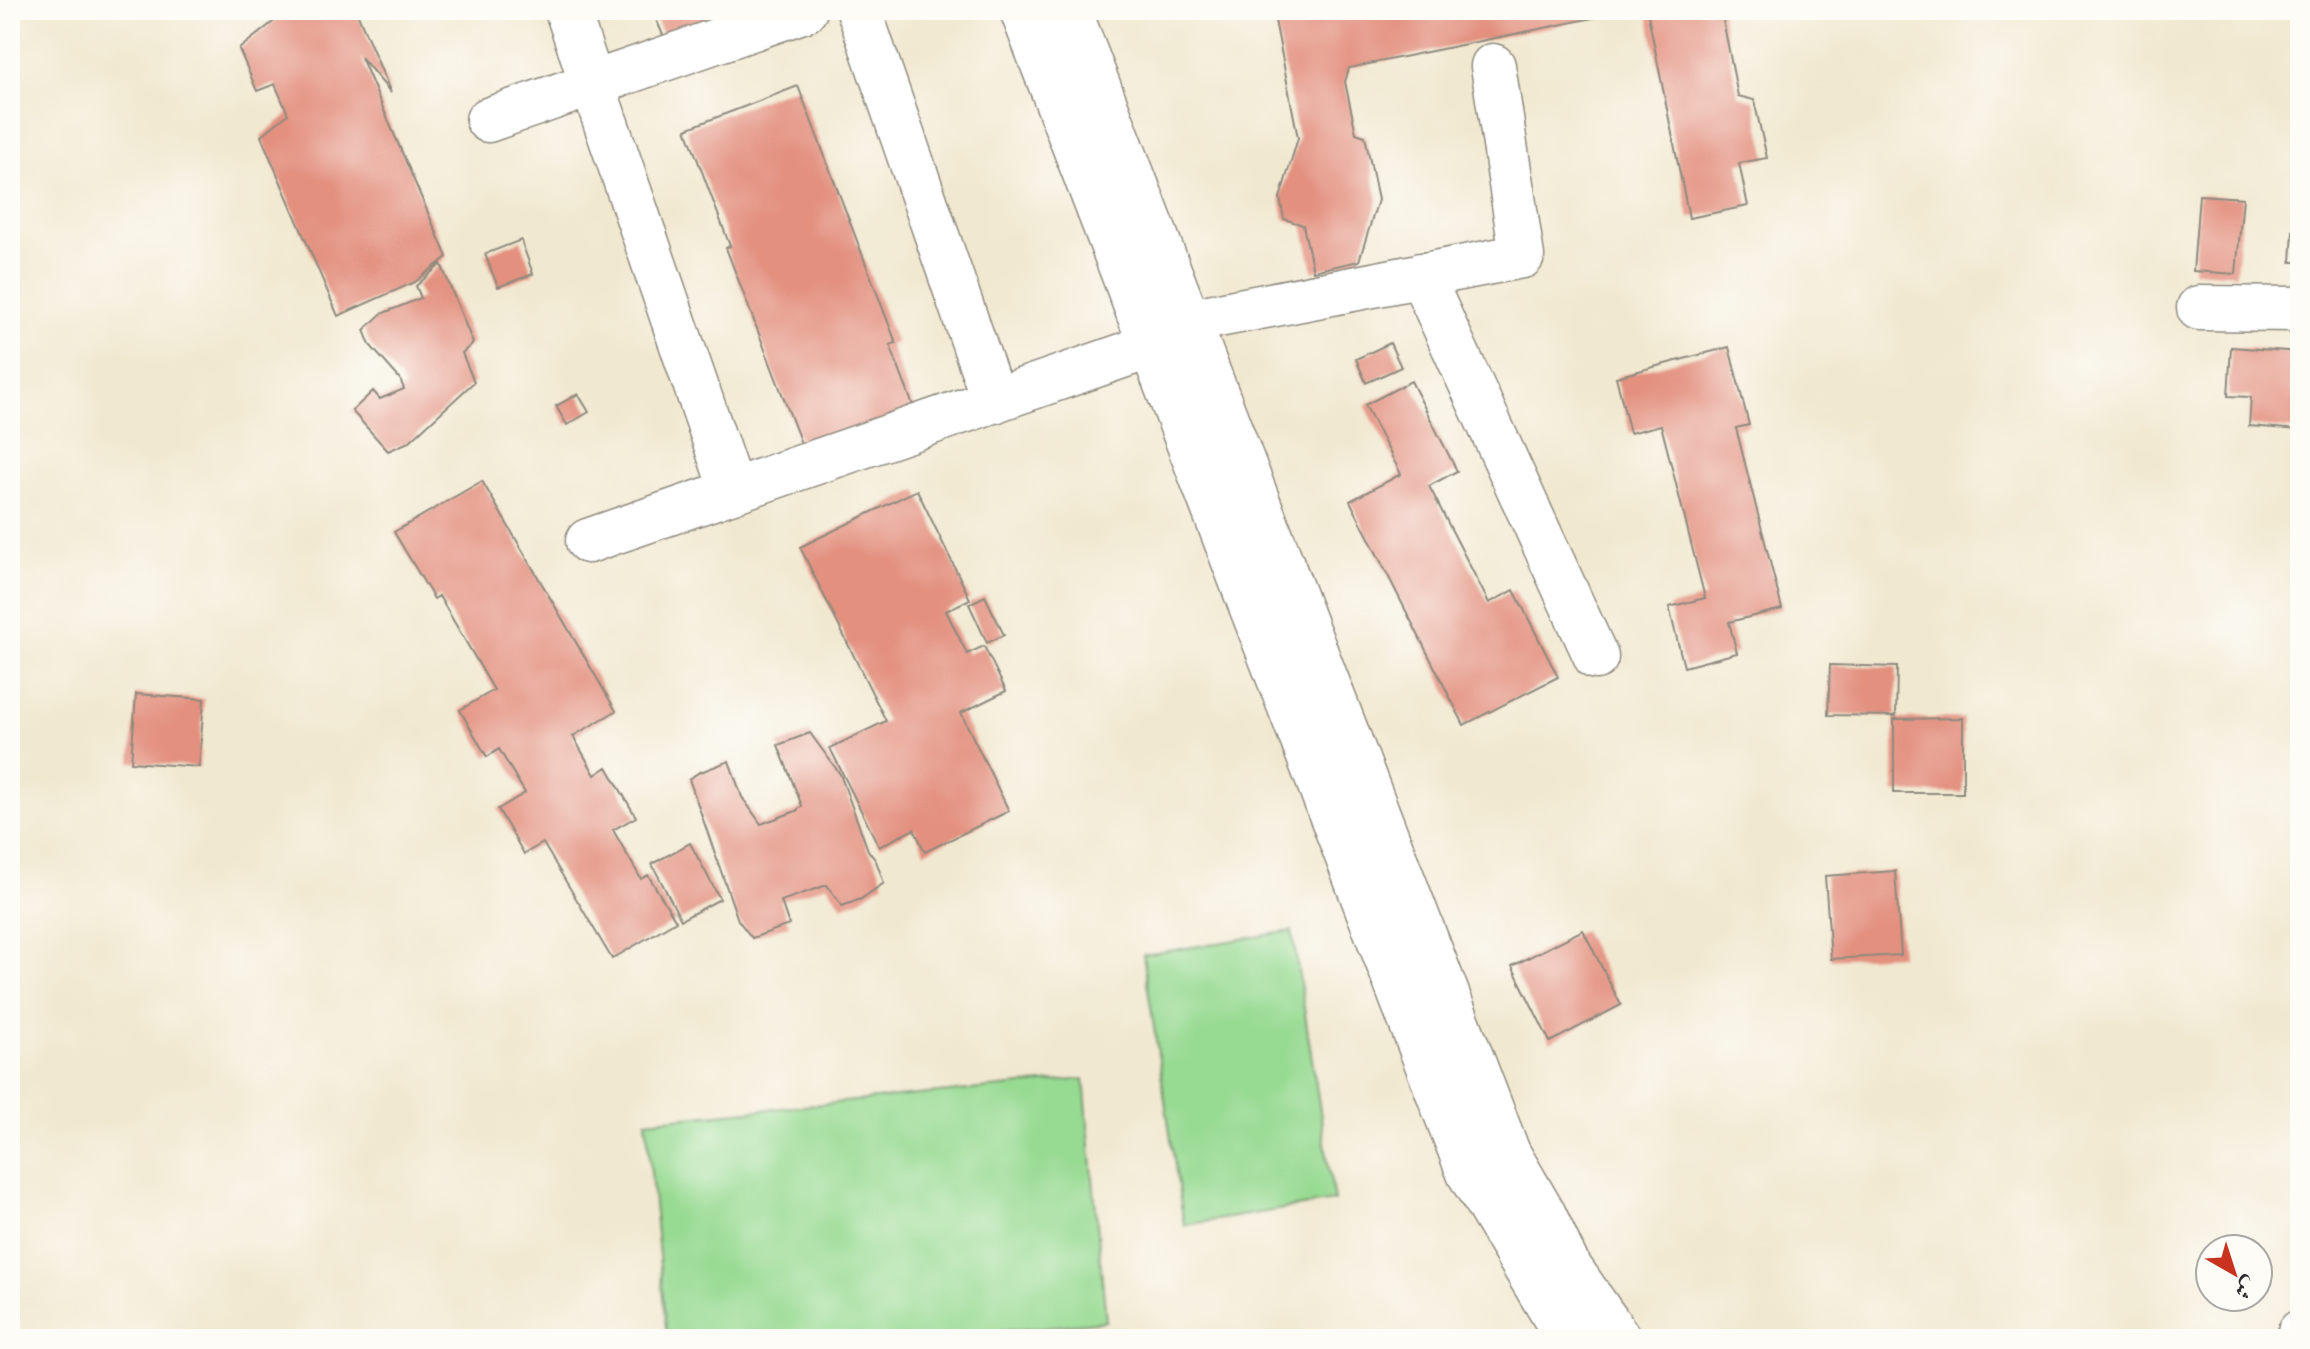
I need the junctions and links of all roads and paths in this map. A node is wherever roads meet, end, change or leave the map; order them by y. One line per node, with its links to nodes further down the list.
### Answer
1 (567, 10): 7 (street)
2 (805, 10): 7 (street)
3 (859, 10): 14 (street)
4 (1022, 10): 13 (street)
5 (1069, 10): 12 (street)
6 (1493, 66): 9 (street)
7 (592, 84): 8 (street); 15 (street)
8 (488, 120)
9 (1421, 275): 12 (street); 17 (street)
10 (2199, 308): 11 (street)
11 (2300, 309)
12 (1188, 321): 13 (street); 20 (street)
13 (1149, 341): 14 (street); 19 (street)
14 (994, 401): 15 (street)
15 (732, 491): 16 (street)
16 (588, 541)
17 (1596, 657)
18 (2300, 1332): 21 (street)
19 (1568, 1339)
20 (1619, 1339)
21 (2300, 1339)

